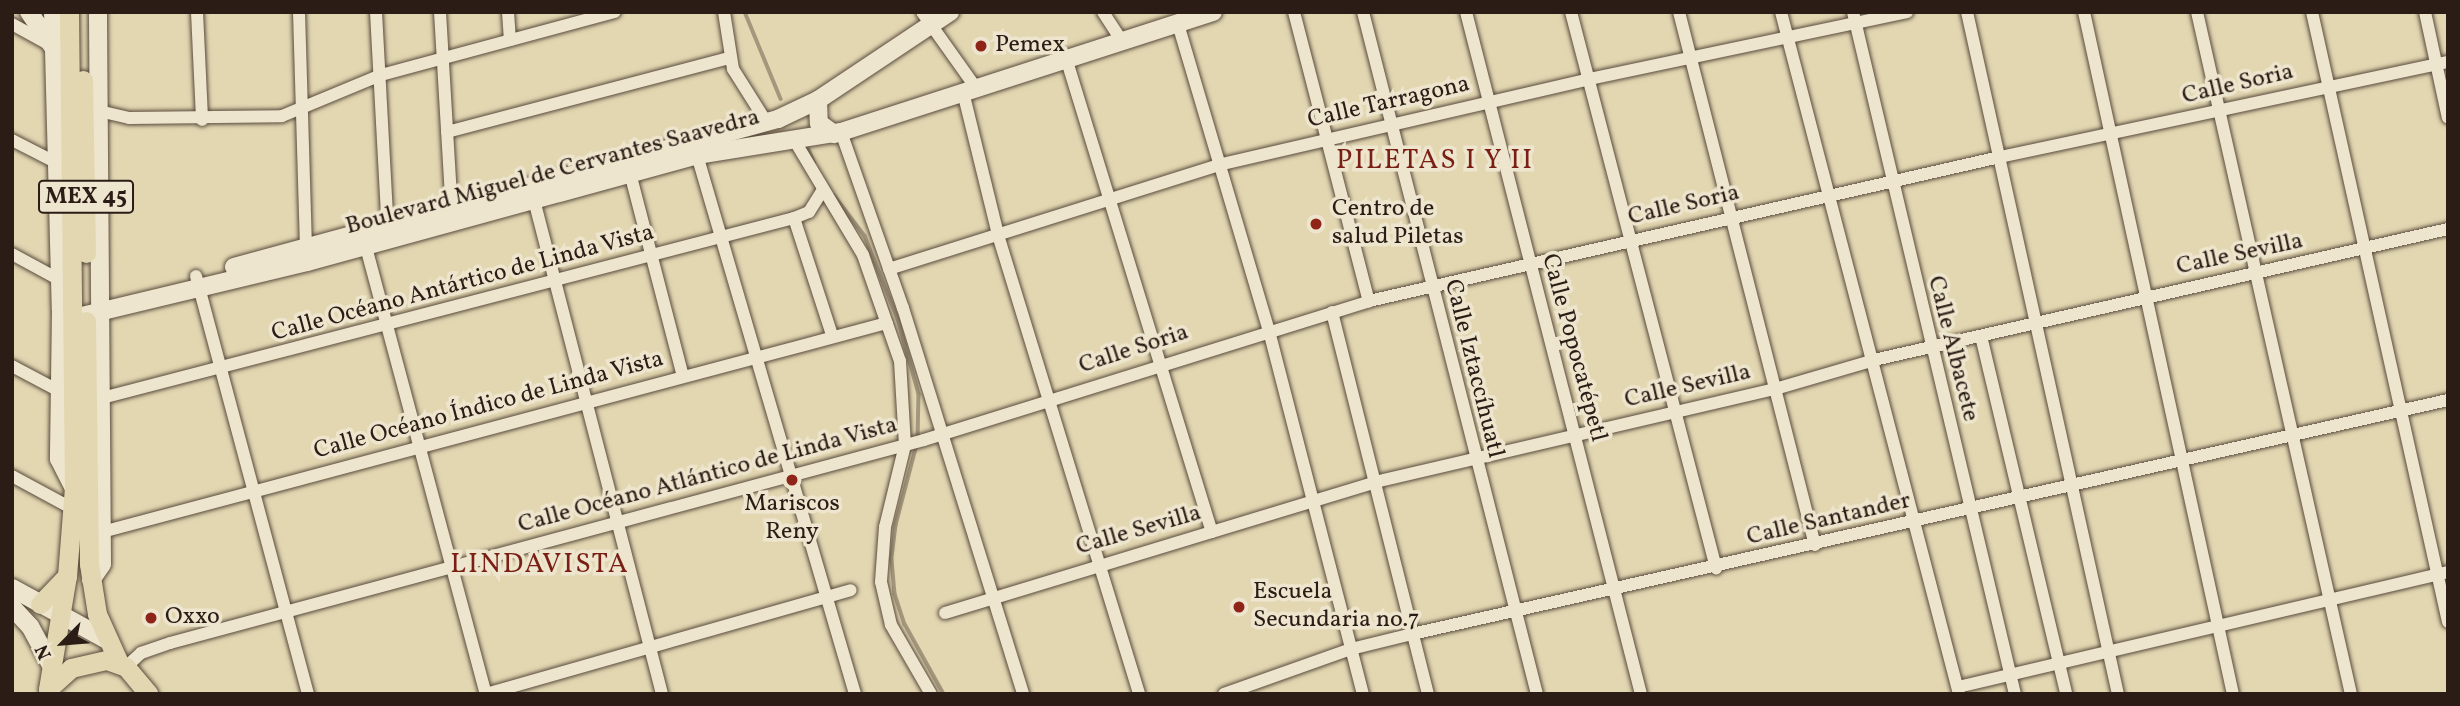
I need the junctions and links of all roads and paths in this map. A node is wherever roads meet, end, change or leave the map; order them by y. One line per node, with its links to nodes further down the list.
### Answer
1 (29, 12): 35 (main road)
2 (53, 12): 35 (main road)
3 (69, 12): 41 (main road, MEX 45)
4 (82, 12): 45 (main road, MEX 45)
5 (98, 12): 49 (main road)
6 (197, 12): 53 (street)
7 (299, 12): 50 (street)
8 (376, 12): 42 (street)
9 (440, 12): 36 (street)
10 (508, 12): 32 (street)
11 (615, 12): 32 (street)
12 (724, 12): 37 (street)
13 (950, 12): 28 (main road, Boulevard Miguel de Cervantes Saavedra)
14 (1103, 12): 34 (street)
15 (1213, 12): 31 (main road, Boulevard Miguel de Cervantes Saavedra)
16 (1294, 12): 60 (street)
17 (1363, 12): 55 (street, Calle Iztaccíhuatl)
18 (1466, 12): 48 (street, Calle Popocatépetl)
19 (1571, 12): 43 (street)
20 (1679, 12): 39 (street)
21 (1782, 12): 33 (street)
22 (1907, 12): 29 (street, Calle Tarragona)
23 (1967, 12): 63 (street)
24 (2084, 12): 58 (street)
25 (2197, 12): 51 (street)
26 (2312, 12): 44 (street)
27 (2425, 12): 40 (street)
28 (927, 19): 46 (street); 47 (main road, Boulevard Miguel de Cervantes Saavedra)
29 (1854, 19): 33 (street, Calle Tarragona); 67 (street, Calle Albacete)
30 (12, 24): 35 (street)
31 (1178, 24): 34 (main road, Boulevard Miguel de Cervantes Saavedra); 65 (street)
32 (510, 40): 36 (street)
33 (1788, 40): 39 (street, Calle Tarragona); 69 (street)
34 (1122, 41): 38 (main road, Boulevard Miguel de Cervantes Saavedra)
35 (54, 47): 41 (main road); 64 (main road)
36 (442, 57): 42 (street); 56 (street)
37 (729, 58): 54 (street); 56 (street)
38 (1066, 58): 46 (main road, Boulevard Miguel de Cervantes Saavedra); 70 (street)
39 (1692, 59): 43 (street, Calle Tarragona); 74 (street)
40 (2442, 63): 44 (street, Calle Soria); 52 (street)
41 (70, 68): 45 (main road); 94 (main road, MEX 45)
42 (381, 75): 50 (street); 76 (street)
43 (1590, 79): 48 (street, Calle Tarragona); 79 (street)
44 (2328, 86): 51 (street, Calle Soria); 81 (street)
45 (83, 90): 49 (main road); 94 (main road, MEX 45)
46 (969, 90): 57 (main road, Boulevard Miguel de Cervantes Saavedra); 77 (street)
47 (818, 100): 54 (main road, Boulevard Miguel de Cervantes Saavedra); 57 (main road)
48 (1488, 102): 55 (street, Calle Tarragona); 85 (street, Calle Popocatépetl)
49 (99, 111): 53 (street); 94 (main road)
50 (302, 111): 53 (street); 83 (street)
51 (2218, 112): 58 (street, Calle Soria); 87 (street)
52 (2448, 118)
53 (202, 120)
54 (767, 123): 59 (main road); 72 (main road, Boulevard Miguel de Cervantes Saavedra)
55 (1389, 124): 60 (street, Calle Tarragona); 91 (street, Calle Iztaccíhuatl)
56 (447, 132): 72 (street)
57 (837, 133): 59 (main road, Boulevard Miguel de Cervantes Saavedra); 86 (street)
58 (2107, 134): 63 (street, Calle Soria); 92 (street)
59 (786, 139): 62 (main road, Boulevard Miguel de Cervantes Saavedra); 68 (street)
60 (1328, 139): 65 (street, Calle Tarragona); 93 (street)
61 (12, 140): 64 (street)
62 (697, 155): 66 (main road, Boulevard Miguel de Cervantes Saavedra); 78 (street)
63 (2000, 157): 67 (street, Calle Soria); 97 (street)
64 (57, 163): 88 (main road)
65 (1217, 165): 70 (street, Calle Tarragona); 99 (street)
66 (630, 173): 71 (main road, Boulevard Miguel de Cervantes Saavedra); 84 (street)
67 (1892, 183): 69 (street, Calle Soria); 102 (street, Calle Albacete)
68 (822, 191): 73 (street, Calle Océano Antártico de Linda Vista); 96 (street)
69 (1830, 196): 74 (street, Calle Soria); 104 (street)
70 (1109, 198): 77 (street, Calle Tarragona); 105 (street)
71 (534, 200): 72 (main road, Boulevard Miguel de Cervantes Saavedra); 90 (street)
72 (452, 214): 76 (main road, Boulevard Miguel de Cervantes Saavedra)
73 (794, 218): 78 (street, Calle Océano Antártico de Linda Vista); 100 (street)
74 (1730, 218): 79 (street, Calle Soria); 109 (street)
75 (2448, 229): 81 (street, Calle Sevilla)
76 (388, 233): 80 (main road, Boulevard Miguel de Cervantes Saavedra); 83 (main road, Boulevard Miguel de Cervantes Saavedra)
77 (998, 235): 86 (street, Calle Tarragona); 112 (street)
78 (720, 239): 84 (street, Calle Océano Antártico de Linda Vista); 103 (street)
79 (1629, 241): 85 (street, Calle Soria); 115 (street)
80 (366, 247): 83 (main road, Boulevard Miguel de Cervantes Saavedra); 98 (street)
81 (2364, 249): 87 (street, Calle Sevilla); 116 (street)
82 (12, 254): 88 (street)
83 (306, 255): 89 (main road, Boulevard Miguel de Cervantes Saavedra)
84 (649, 256): 90 (street, Calle Océano Antártico de Linda Vista); 108 (street)
85 (1529, 262): 91 (street, Calle Soria); 119 (street, Calle Popocatépetl)
86 (889, 269): 118 (street)
87 (2256, 275): 92 (street, Calle Sevilla); 117 (street)
88 (60, 280): 94 (main road)
89 (197, 282): 94 (main road, Boulevard Miguel de Cervantes Saavedra); 107 (street)
90 (553, 282): 98 (street, Calle Océano Antártico de Linda Vista); 114 (street)
91 (1430, 285): 93 (street, Calle Soria); 122 (street, Calle Iztaccíhuatl)
92 (2144, 297): 97 (street, Calle Sevilla); 123 (street)
93 (1369, 301): 95 (street, Calle Soria)
94 (80, 312): 110 (main road); 111 (main road); 128 (main road, MEX 45); 144 (main road, MEX 45)
95 (1332, 312): 99 (street, Calle Soria); 126 (street)
96 (887, 323): 100 (street, Calle Océano Índico de Linda Vista); 120 (street)
97 (2036, 323): 101 (street, Calle Sevilla); 127 (street)
98 (387, 325): 107 (street, Calle Océano Antártico de Linda Vista); 121 (street)
99 (1269, 331): 105 (street, Calle Soria); 131 (street)
100 (832, 335): 103 (street, Calle Océano Índico de Linda Vista)
101 (1981, 336): 102 (street, Calle Sevilla); 130 (street)
102 (1930, 348): 104 (street, Calle Sevilla); 132 (street, Calle Albacete)
103 (757, 355): 108 (street, Calle Océano Índico de Linda Vista); 125 (street)
104 (1874, 360): 109 (street, Calle Sevilla); 134 (street)
105 (1163, 362): 112 (street, Calle Soria); 137 (street)
106 (12, 366): 110 (street)
107 (223, 370): 111 (street, Calle Océano Antártico de Linda Vista); 129 (street)
108 (683, 376): 114 (street, Calle Océano Índico de Linda Vista)
109 (1775, 389): 115 (street, Calle Sevilla); 138 (street)
110 (61, 392): 128 (main road)
111 (102, 398): 136 (main road)
112 (1051, 399): 118 (street, Calle Soria); 139 (street)
113 (2448, 400): 116 (street, Calle Santander)
114 (586, 403): 121 (street, Calle Océano Índico de Linda Vista); 135 (street)
115 (1676, 411): 119 (street, Calle Sevilla); 141 (street)
116 (2401, 411): 117 (street, Calle Santander); 142 (street)
117 (2291, 434): 123 (street, Calle Santander); 149 (street)
118 (941, 435): 120 (street, Calle Océano Atlántico de Linda Vista); 150 (street)
119 (1574, 435): 122 (street, Calle Sevilla); 147 (street, Calle Popocatépetl)
120 (908, 444): 125 (street, Calle Océano Atlántico de Linda Vista); 176 (street)
121 (417, 445): 129 (street, Calle Océano Índico de Linda Vista); 140 (street)
122 (1475, 458): 126 (street, Calle Sevilla); 154 (street, Calle Iztaccíhuatl)
123 (2182, 460): 127 (street, Calle Santander); 158 (street)
124 (12, 476): 133 (street)
125 (792, 477): 135 (street, Calle Océano Atlántico de Linda Vista); 148 (street)
126 (1375, 482): 131 (street, Calle Sevilla); 159 (street)
127 (2073, 484): 130 (street, Calle Santander); 163 (street)
128 (74, 488): 133 (main road, MEX 45)
129 (254, 492): 136 (street, Calle Océano Índico de Linda Vista); 155 (street)
130 (2023, 496): 132 (street, Calle Santander); 164 (street)
131 (1314, 501): 137 (street, Calle Sevilla); 162 (street)
132 (1970, 508): 134 (street, Calle Santander); 167 (street, Calle Albacete)
133 (73, 509): 143 (main road, MEX 45)
134 (1914, 522): 138 (street, Calle Santander); 169 (street)
135 (617, 523): 140 (street, Calle Océano Atlántico de Linda Vista); 161 (street)
136 (102, 532): 144 (main road)
137 (1212, 532): 139 (street, Calle Sevilla)
138 (1815, 545): 141 (street, Calle Santander)
139 (1101, 563): 150 (street, Calle Sevilla); 178 (street)
140 (450, 567): 155 (street, Calle Océano Atlántico de Linda Vista); 173 (street)
141 (1716, 568): 147 (street, Calle Santander)
142 (2442, 573): 149 (street); 157 (street)
143 (67, 576): 151 (main road); 156 (main road, MEX 45)
144 (91, 580): 160 (main road, MEX 45)
145 (12, 588): 151 (main road)
146 (850, 590): 148 (street)
147 (1615, 590): 154 (street, Calle Santander); 183 (street, Calle Popocatépetl)
148 (828, 597): 161 (street); 175 (street)
149 (2329, 598): 158 (street); 188 (street)
150 (993, 599): 153 (street, Calle Sevilla); 177 (street)
151 (40, 604): 156 (main road)
152 (12, 607): 166 (main road)
153 (945, 613)
154 (1514, 613): 159 (street, Calle Santander); 182 (street, Calle Iztaccíhuatl)
155 (286, 615): 165 (street, Calle Océano Atlántico de Linda Vista); 172 (street)
156 (61, 616): 160 (main road); 166 (main road, MEX 45)
157 (2448, 622)
158 (2217, 624): 163 (street); 187 (street)
159 (1412, 634): 162 (street, Calle Santander); 181 (street)
160 (107, 640): 165 (main road, MEX 45)
161 (650, 648): 173 (street); 174 (street)
162 (1351, 649): 168 (street, Calle Santander); 180 (street)
163 (2108, 649): 164 (street); 186 (street)
164 (2058, 660): 167 (street); 185 (street)
165 (123, 665): 170 (main road); 171 (main road)
166 (52, 667): 170 (main road, MEX 45)
167 (2009, 672): 169 (street); 184 (street, Calle Albacete)
168 (1257, 689): 179 (street, Calle Santander)
169 (1959, 690)
170 (47, 691)
171 (149, 694)
172 (308, 694)
173 (486, 694)
174 (662, 694)
175 (855, 694)
176 (931, 694)
177 (1023, 694)
178 (1139, 694)
179 (1224, 694)
180 (1363, 694)
181 (1428, 694)
182 (1537, 694)
183 (1641, 694)
184 (2015, 694)
185 (2066, 694)
186 (2118, 694)
187 (2233, 694)
188 (2351, 694)

